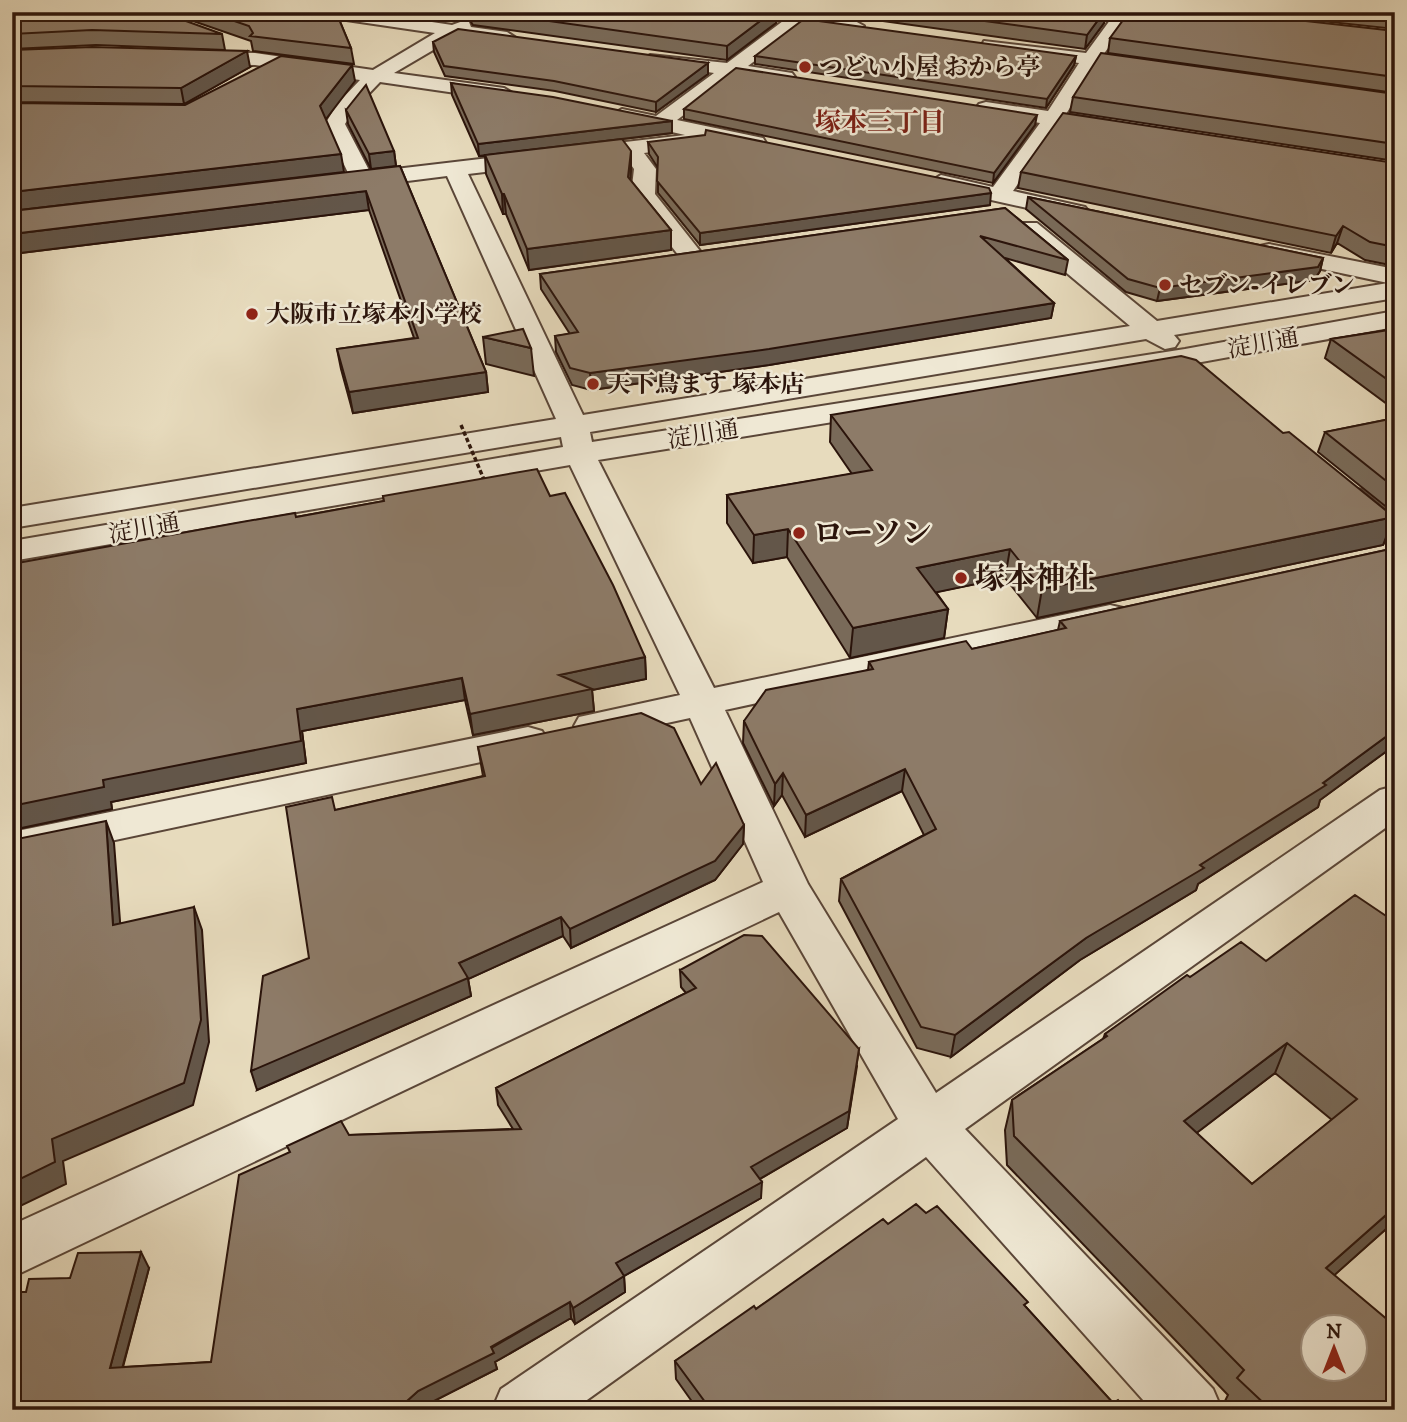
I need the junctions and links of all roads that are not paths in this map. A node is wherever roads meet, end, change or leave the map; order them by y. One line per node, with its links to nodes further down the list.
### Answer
1 (326, 12): 5 (street)
2 (489, 12): 9 (street)
3 (756, 12): 6 (street)
4 (1095, 14): 7 (street)
5 (377, 15): 9 (street)
6 (804, 15): 8 (street); 18 (street)
7 (1123, 15): 15 (street)
8 (879, 29)
9 (455, 30): 11 (street); 20 (street)
10 (213, 38): 16 (street)
11 (524, 40)
12 (971, 42): 15 (street)
13 (635, 55): 18 (street)
14 (175, 57): 16 (street)
15 (1089, 58): 19 (street); 26 (street)
16 (255, 60): 17 (street)
17 (279, 63): 20 (street); 22 (street)
18 (732, 69): 21 (street); 27 (street)
19 (1166, 70)
20 (373, 78): 23 (street); 33 (street)
21 (799, 79)
22 (246, 82)
23 (528, 97)
24 (961, 104): 26 (street)
25 (607, 111): 27 (street)
26 (1056, 119): 28 (street); 36 (street)
27 (660, 122): 29 (street)
28 (1137, 131)
29 (722, 136): 30 (street); 31 (street)
30 (774, 147)
31 (631, 149): 32 (street); 41 (street)
32 (455, 169): 33 (street); 45 (street)
33 (362, 179): 35 (street)
34 (927, 179): 36 (street)
35 (335, 183)
36 (1003, 204): 37 (street); 38 (street); 48 (street)
37 (981, 216)
38 (1104, 217)
39 (1250, 247): 43 (street)
40 (719, 253): 41 (street)
41 (692, 256): 42 (street)
42 (666, 260)
43 (1395, 277)
44 (534, 279): 45 (street)
45 (508, 283): 51 (street)
46 (1395, 290): 48 (street, 淀川通)
47 (1395, 319): 49 (street, 淀川通)
48 (1152, 331): 49 (street); 51 (street, 淀川通)
49 (1185, 357): 50 (street); 51 (street, 淀川通)
50 (1218, 385)
51 (577, 440): 53 (street, 淀川通); 55 (street, 淀川通); 57 (street)
52 (1332, 482): 54 (street)
53 (12, 519)
54 (1395, 535)
55 (12, 551)
56 (1137, 611): 57 (street)
57 (703, 704): 59 (street); 60 (street)
58 (1395, 800): 61 (street)
59 (12, 847)
60 (788, 889): 61 (street); 62 (street)
61 (928, 1124): 63 (street); 64 (street)
62 (12, 1252)
63 (522, 1410)
64 (1192, 1410)

